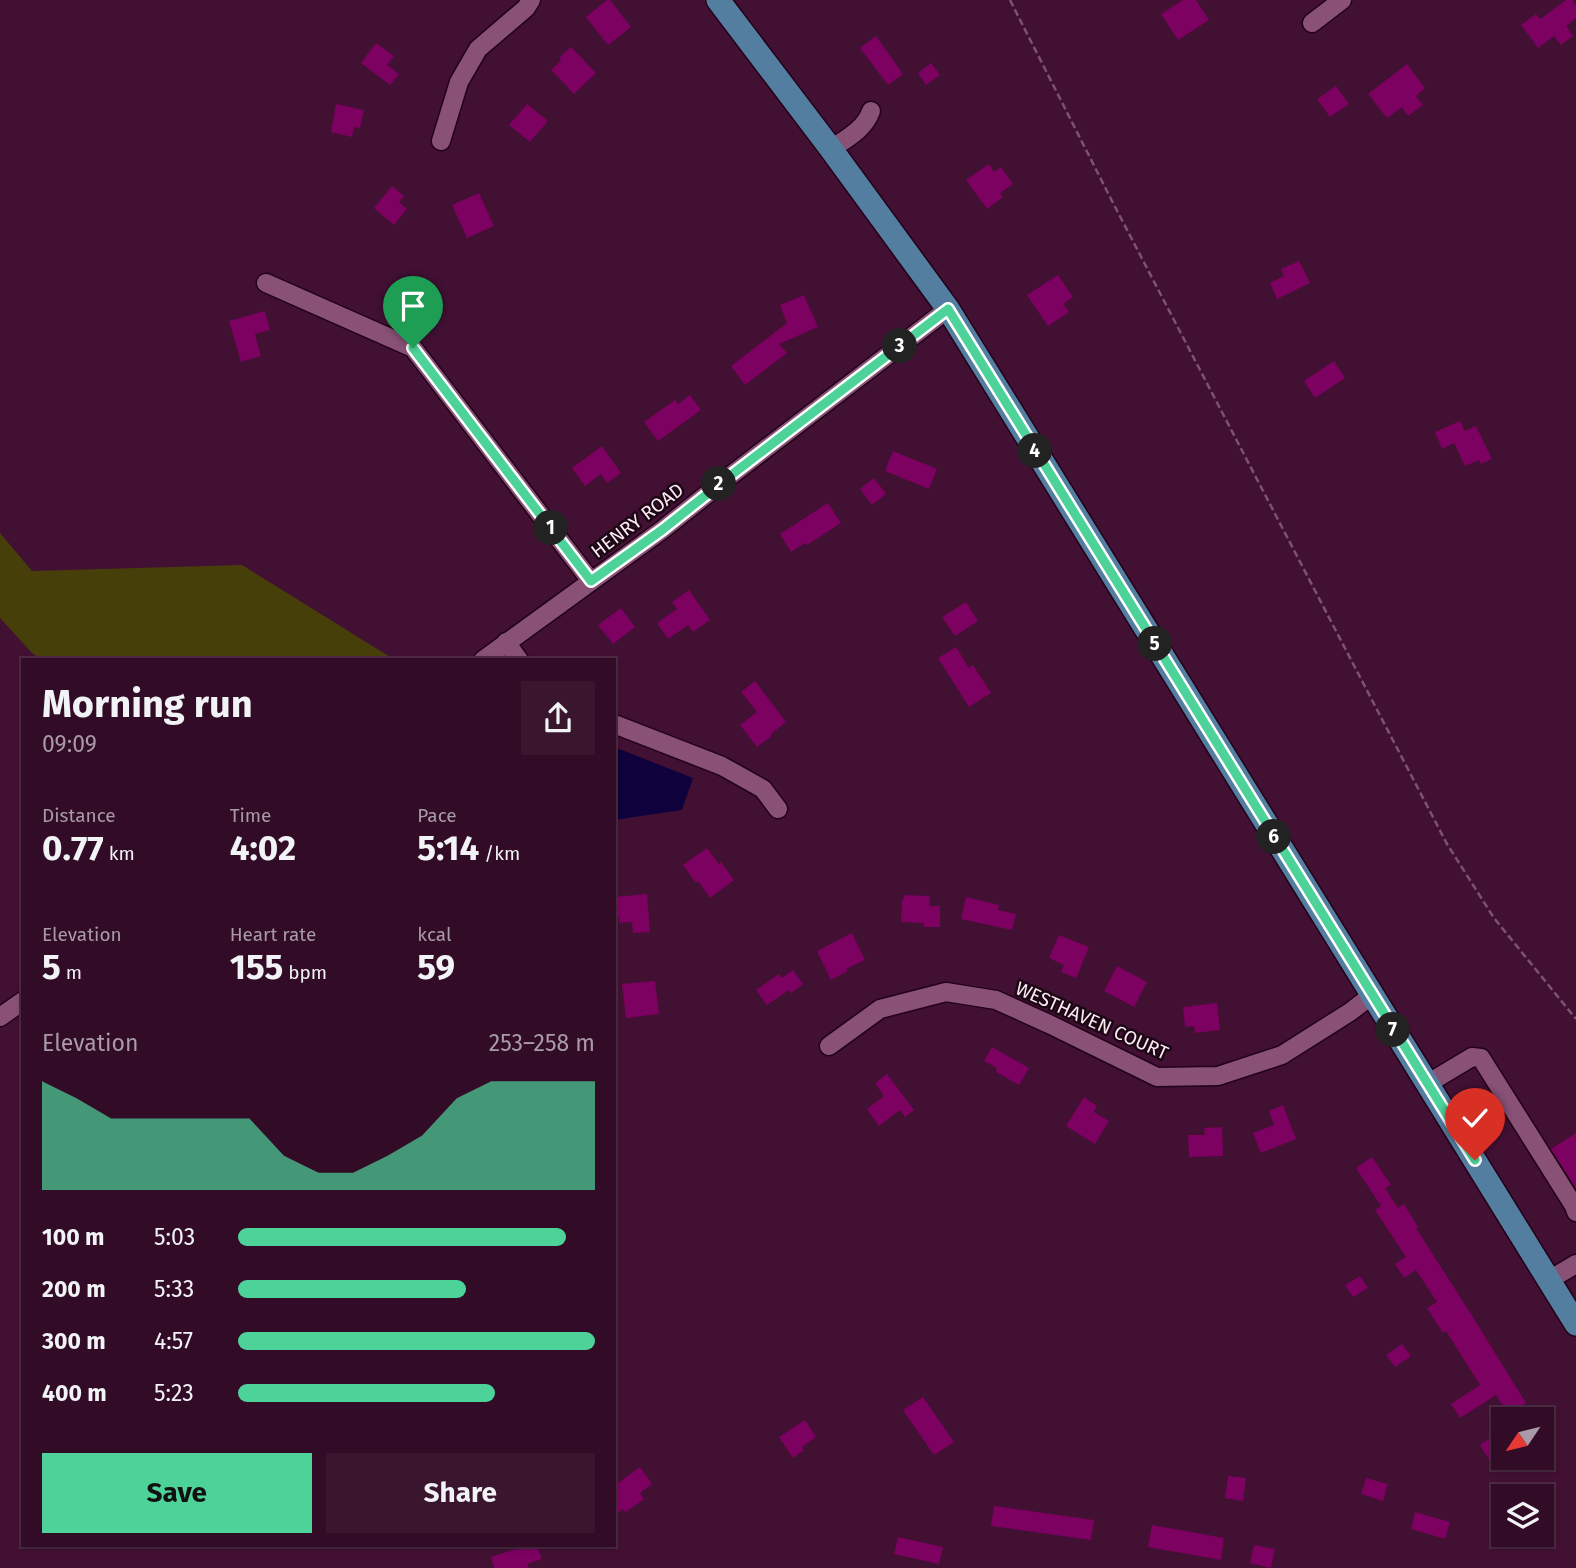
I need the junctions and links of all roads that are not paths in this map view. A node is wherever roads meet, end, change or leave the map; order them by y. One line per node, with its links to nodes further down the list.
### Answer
1 (531, 0): 6 (street)
2 (718, 0): 7 (main road)
3 (1342, 0): 4 (street)
4 (1312, 23)
5 (871, 111): 7 (street)
6 (441, 141)
7 (831, 149): 9 (main road)
8 (266, 284): 10 (street)
9 (948, 309): 10 (street, HENRY ROAD); 16 (main road)
10 (591, 581): 11 (street, HENRY ROAD)
11 (506, 642): 12 (street, HENRY ROAD); 13 (street)
12 (486, 658)
13 (518, 658)
14 (616, 725): 15 (street)
15 (778, 809)
16 (1372, 995): 19 (street, WESTHAVEN COURT); 20 (main road)
17 (21, 1002): 18 (street)
18 (0, 1017)
19 (829, 1046)
20 (1427, 1084): 21 (street); 23 (main road)
21 (1576, 1212)
22 (1576, 1265): 23 (street)
23 (1549, 1280): 24 (main road)
24 (1576, 1324)

